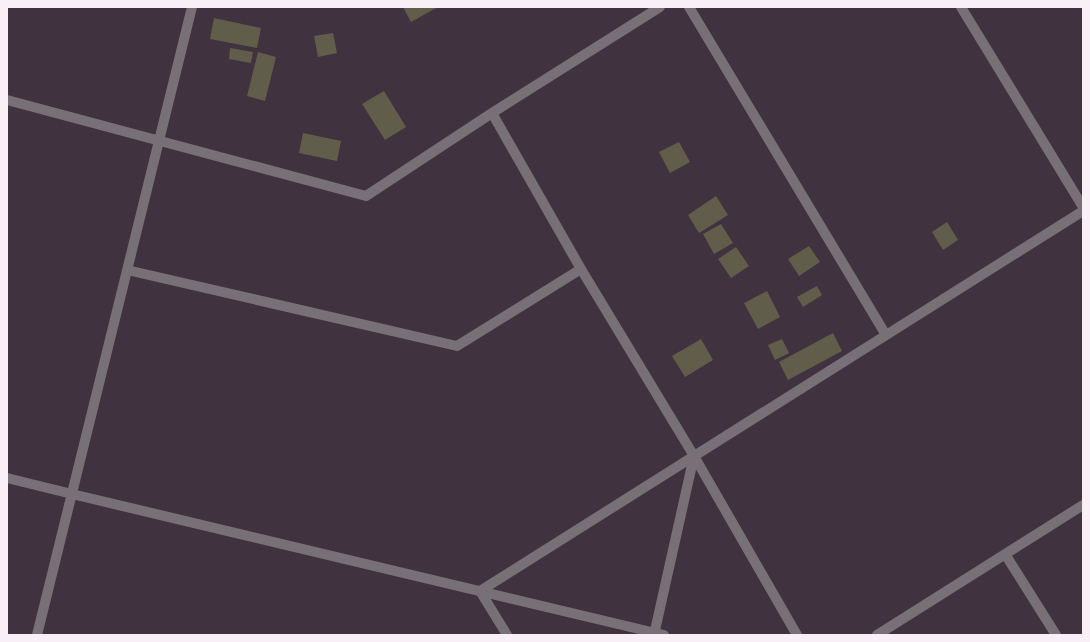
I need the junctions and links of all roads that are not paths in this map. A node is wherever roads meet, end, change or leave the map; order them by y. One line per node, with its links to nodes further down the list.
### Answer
1 (192, 7): 7 (street)
2 (660, 7): 6 (street)
3 (689, 7): 12 (street)
4 (961, 7): 8 (street)
5 (7, 100): 7 (street)
6 (492, 112): 7 (street); 10 (street)
7 (159, 141): 11 (street)
8 (1083, 207)
9 (1083, 211): 12 (street)
10 (581, 269): 11 (street); 13 (street)
11 (127, 270): 15 (street)
12 (886, 335): 13 (street)
13 (694, 456): 18 (street); 19 (street); 22 (street)
14 (7, 478): 15 (street)
15 (72, 494): 18 (street); 20 (street)
16 (1083, 505): 17 (street)
17 (1005, 554): 23 (street); 24 (street)
18 (480, 591): 19 (street); 21 (street)
19 (657, 634)
20 (37, 635)
21 (507, 635)
22 (797, 635)
23 (877, 635)
24 (1056, 635)

